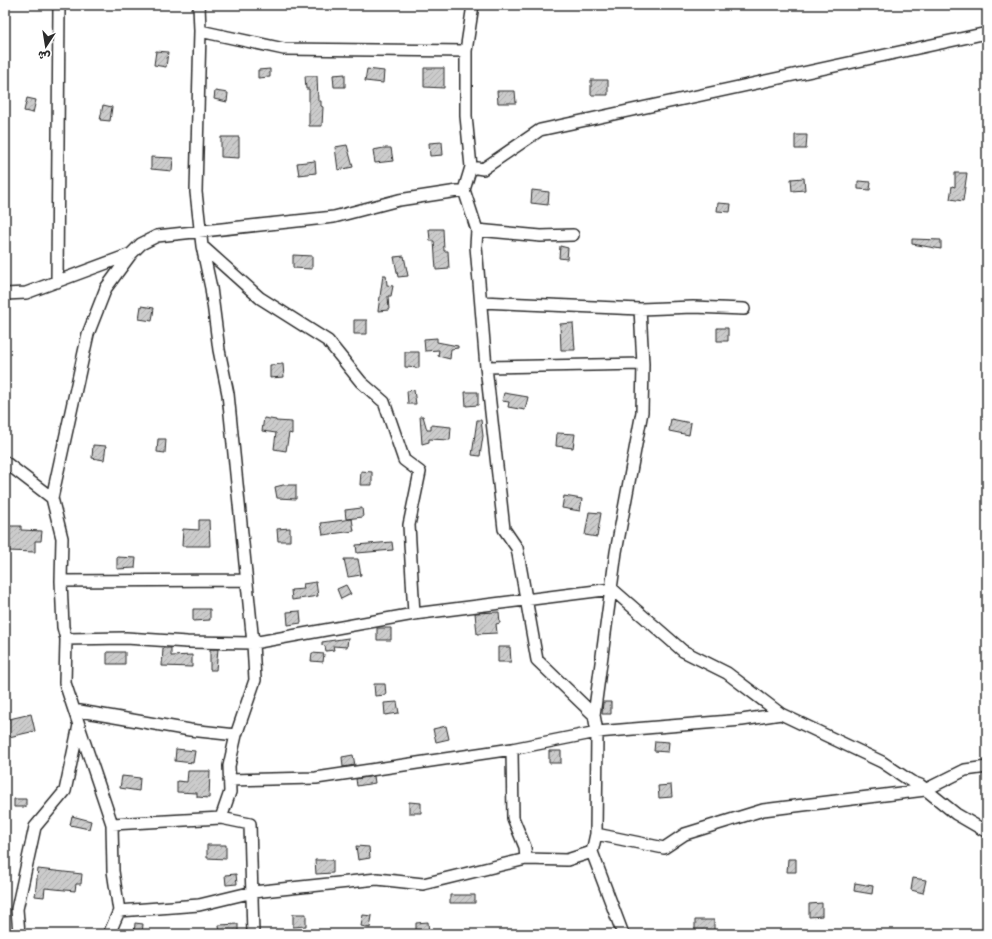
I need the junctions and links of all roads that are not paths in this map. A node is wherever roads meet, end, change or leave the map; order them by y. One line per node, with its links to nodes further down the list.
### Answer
1 (59, 5): 14 (street)
2 (199, 5): 4 (street)
3 (473, 5): 6 (street)
4 (200, 31): 6 (street); 9 (street)
5 (987, 33): 7 (street)
6 (466, 50): 7 (street)
7 (471, 167): 8 (street)
8 (464, 190): 9 (street); 10 (street)
9 (201, 230): 12 (street); 13 (street)
10 (477, 230): 11 (street); 16 (street)
11 (573, 235)
12 (202, 246): 23 (street); 27 (street)
13 (131, 254): 14 (street); 22 (street)
14 (57, 282): 15 (street)
15 (5, 294)
16 (481, 302): 17 (street); 20 (street)
17 (640, 309): 18 (street); 19 (street)
18 (744, 310)
19 (643, 364): 20 (street); 25 (street)
20 (486, 367): 26 (street)
21 (5, 462): 22 (street)
22 (52, 498): 24 (street)
23 (245, 580): 24 (street); 29 (street)
24 (61, 581): 28 (street)
25 (612, 588): 26 (street); 31 (street); 32 (street)
26 (526, 599): 27 (street); 32 (street)
27 (414, 614): 29 (street)
28 (66, 639): 29 (street); 30 (street)
29 (252, 643): 35 (street)
30 (74, 710): 33 (street); 35 (street)
31 (781, 714): 34 (street); 39 (street)
32 (594, 715): 34 (street)
33 (79, 726): 41 (street); 48 (street)
34 (597, 732): 36 (street); 43 (street)
35 (236, 735): 38 (street)
36 (512, 749): 38 (street); 45 (street)
37 (987, 767): 39 (street)
38 (230, 780): 40 (street)
39 (925, 790): 42 (street); 43 (street)
40 (221, 818): 41 (street); 46 (street)
41 (112, 824): 47 (street)
42 (987, 832)
43 (596, 834): 44 (street)
44 (592, 852): 45 (street); 51 (street)
45 (526, 859): 46 (street)
46 (253, 892): 47 (street); 50 (street)
47 (119, 911): 49 (street)
48 (19, 934)
49 (109, 934)
50 (253, 934)
51 (623, 934)

